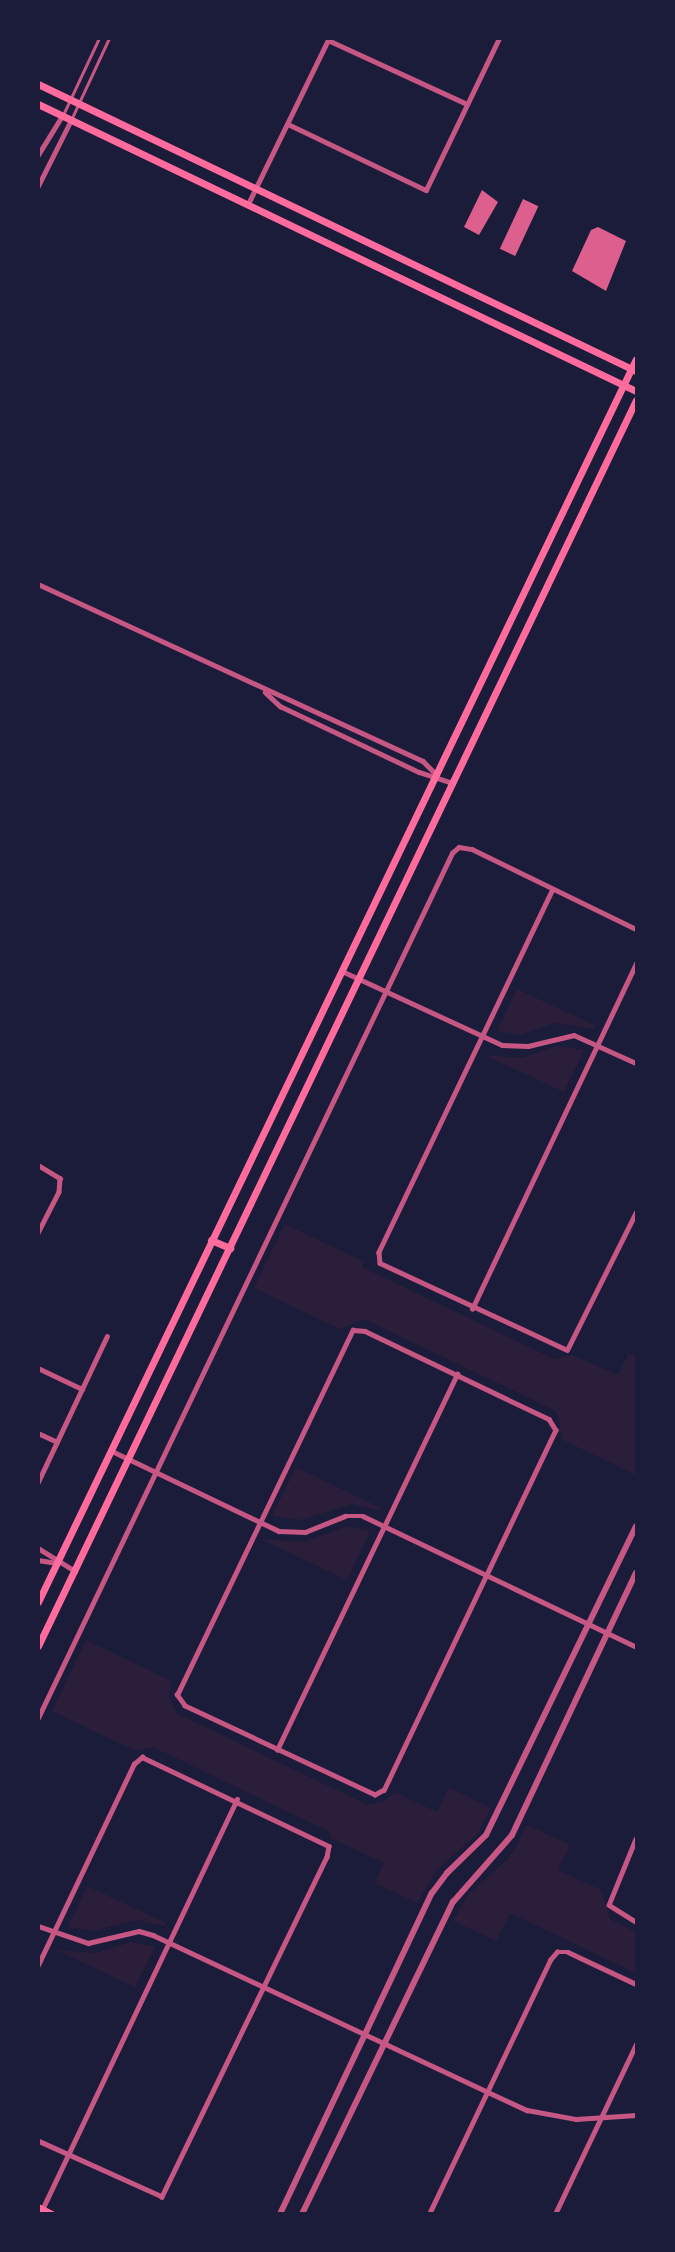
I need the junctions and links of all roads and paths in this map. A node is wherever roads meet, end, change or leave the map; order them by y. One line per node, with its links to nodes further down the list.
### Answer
1 (99, 38): 6 (lane)
2 (110, 38): 7 (lane)
3 (499, 38): 9 (street)
4 (329, 39): 9 (street); 12 (street)
5 (38, 83): 6 (main road)
6 (71, 99): 7 (main road); 10 (lane)
7 (79, 103): 11 (lane); 15 (main road)
8 (38, 104): 10 (main road)
9 (467, 104): 12 (street)
10 (63, 116): 11 (main road); 13 (street)
11 (71, 120): 14 (street); 16 (main road)
12 (288, 124): 15 (street)
13 (38, 155)
14 (38, 186)
15 (256, 188): 16 (street); 18 (main road)
16 (248, 204): 19 (main road)
17 (636, 359): 18 (main road)
18 (634, 370): 19 (main road)
19 (625, 385): 20 (main road); 23 (main road)
20 (636, 391)
21 (636, 400): 24 (main road)
22 (38, 584): 25 (street)
23 (522, 595): 24 (main road); 26 (main road)
24 (538, 604): 27 (main road)
25 (264, 691): 26 (street); 26 (street)
26 (437, 775): 27 (street); 31 (main road)
27 (453, 783): 32 (main road)
28 (553, 889): 29 (street); 33 (street); 34 (street)
29 (636, 929)
30 (636, 963): 35 (street)
31 (342, 971): 32 (street); 40 (main road)
32 (359, 978): 33 (street); 41 (main road)
33 (386, 991): 34 (street); 51 (street)
34 (484, 1038): 35 (street); 42 (street)
35 (599, 1044): 36 (street); 42 (street)
36 (636, 1063)
37 (38, 1165): 39 (street)
38 (636, 1212): 42 (street)
39 (38, 1233)
40 (211, 1240): 41 (main road); 49 (main road)
41 (230, 1248): 50 (main road)
42 (472, 1309)
43 (107, 1336): 46 (street)
44 (38, 1368): 46 (street)
45 (457, 1374): 53 (street); 54 (street); 61 (street)
46 (82, 1389): 48 (street)
47 (38, 1433): 48 (street)
48 (57, 1442): 52 (street)
49 (112, 1451): 50 (street); 58 (main road)
50 (129, 1459): 51 (street); 59 (main road)
51 (156, 1472): 53 (street); 67 (street)
52 (38, 1482)
53 (259, 1522): 54 (street); 68 (street)
54 (384, 1525): 61 (street); 68 (street)
55 (636, 1526): 63 (street)
56 (38, 1548): 58 (street)
57 (38, 1560): 58 (street)
58 (57, 1563): 59 (street); 62 (main road)
59 (75, 1571): 65 (main road)
60 (636, 1573): 64 (street)
61 (486, 1574): 63 (street); 68 (street)
62 (38, 1602)
63 (589, 1623): 64 (street); 78 (street)
64 (607, 1633): 66 (street); 80 (street)
65 (38, 1646)
66 (636, 1647)
67 (38, 1718)
68 (277, 1751)
69 (237, 1798): 73 (street); 74 (street); 77 (street)
70 (636, 1839): 71 (street)
71 (636, 1922)
72 (38, 1926): 73 (street)
73 (54, 1934): 74 (street); 75 (street)
74 (168, 1941): 77 (street); 85 (street)
75 (38, 1965)
76 (636, 1984): 81 (street)
77 (265, 1988): 78 (street); 85 (street)
78 (365, 2036): 80 (street); 88 (street)
79 (636, 2044): 83 (street)
80 (383, 2045): 81 (street); 89 (street)
81 (487, 2094): 83 (street); 90 (street)
82 (636, 2115): 83 (street)
83 (600, 2119): 91 (street)
84 (38, 2141): 85 (street)
85 (67, 2155): 86 (street)
86 (40, 2210): 87 (main road)
87 (52, 2214)
88 (280, 2214)
89 (302, 2214)
90 (429, 2214)
91 (555, 2214)

